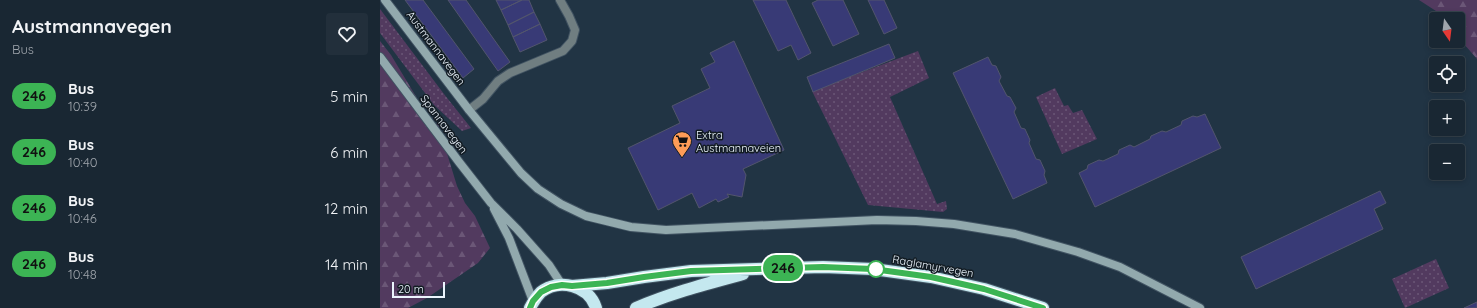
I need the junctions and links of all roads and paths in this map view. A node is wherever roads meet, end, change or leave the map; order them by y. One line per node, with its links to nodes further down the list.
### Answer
1 (386, 0): 4 (street, Austmannavegen)
2 (560, 0): 4 (street)
3 (380, 57): 5 (street, Spannavegen)
4 (469, 110): 12 (street, Austmannavegen)
5 (491, 203): 7 (street, Spannavegen); 8 (street, Spannavegen)
6 (767, 268): 7 (highway, Raglamyrvegen); 10 (highway, Raglamyrvegen); 11 (highway, Raglamyrvegen)
7 (567, 285): 8 (highway, Raglamyrvegen); 9 (highway)
8 (531, 306)
9 (596, 308)
10 (636, 308)
11 (1043, 308)
12 (1200, 308)

